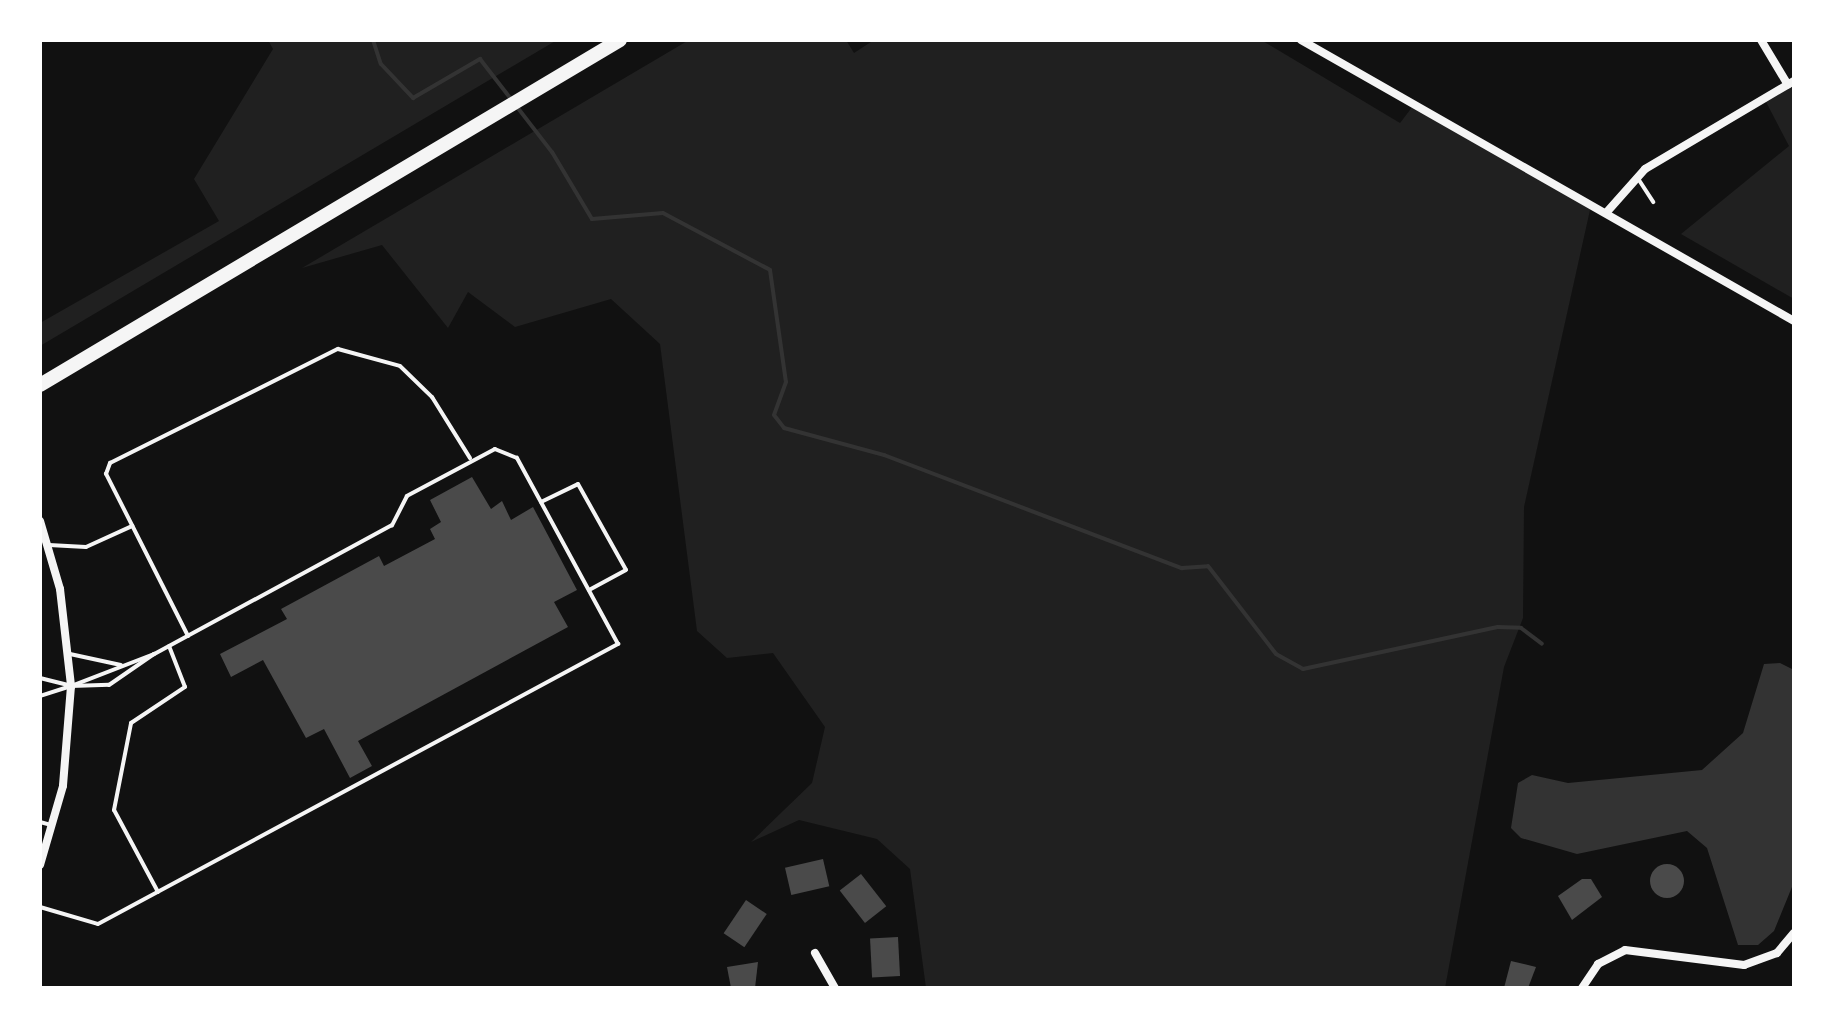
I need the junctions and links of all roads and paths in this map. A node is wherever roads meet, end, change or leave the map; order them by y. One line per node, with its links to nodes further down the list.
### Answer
1 (620, 40): 9 (main road)
2 (1301, 40): 7 (street)
3 (1761, 40): 4 (street)
4 (1791, 83): 5 (street)
5 (1636, 176): 6 (lane); 7 (street)
6 (1653, 202)
7 (1606, 213): 8 (street)
8 (1794, 321)
9 (40, 385)
10 (470, 458): 11 (lane); 13 (lane); 16 (lane)
11 (541, 502): 15 (lane); 15 (lane)
12 (40, 521): 14 (street)
13 (132, 526): 14 (lane); 16 (lane)
14 (49, 545): 18 (street)
15 (589, 590): 27 (lane)
16 (188, 636): 17 (lane)
17 (169, 646): 19 (lane); 27 (lane)
18 (70, 654): 20 (lane); 22 (street)
19 (154, 654): 20 (lane); 22 (lane)
20 (123, 666): 22 (lane)
21 (40, 678): 22 (lane)
22 (71, 686): 23 (lane); 25 (street)
23 (40, 696)
24 (40, 822): 25 (lane)
25 (53, 825): 26 (street)
26 (40, 865)
27 (158, 892): 28 (lane)
28 (40, 907)
29 (1794, 933): 32 (street)
30 (815, 953): 31 (street)
31 (835, 988)
32 (1582, 988)

